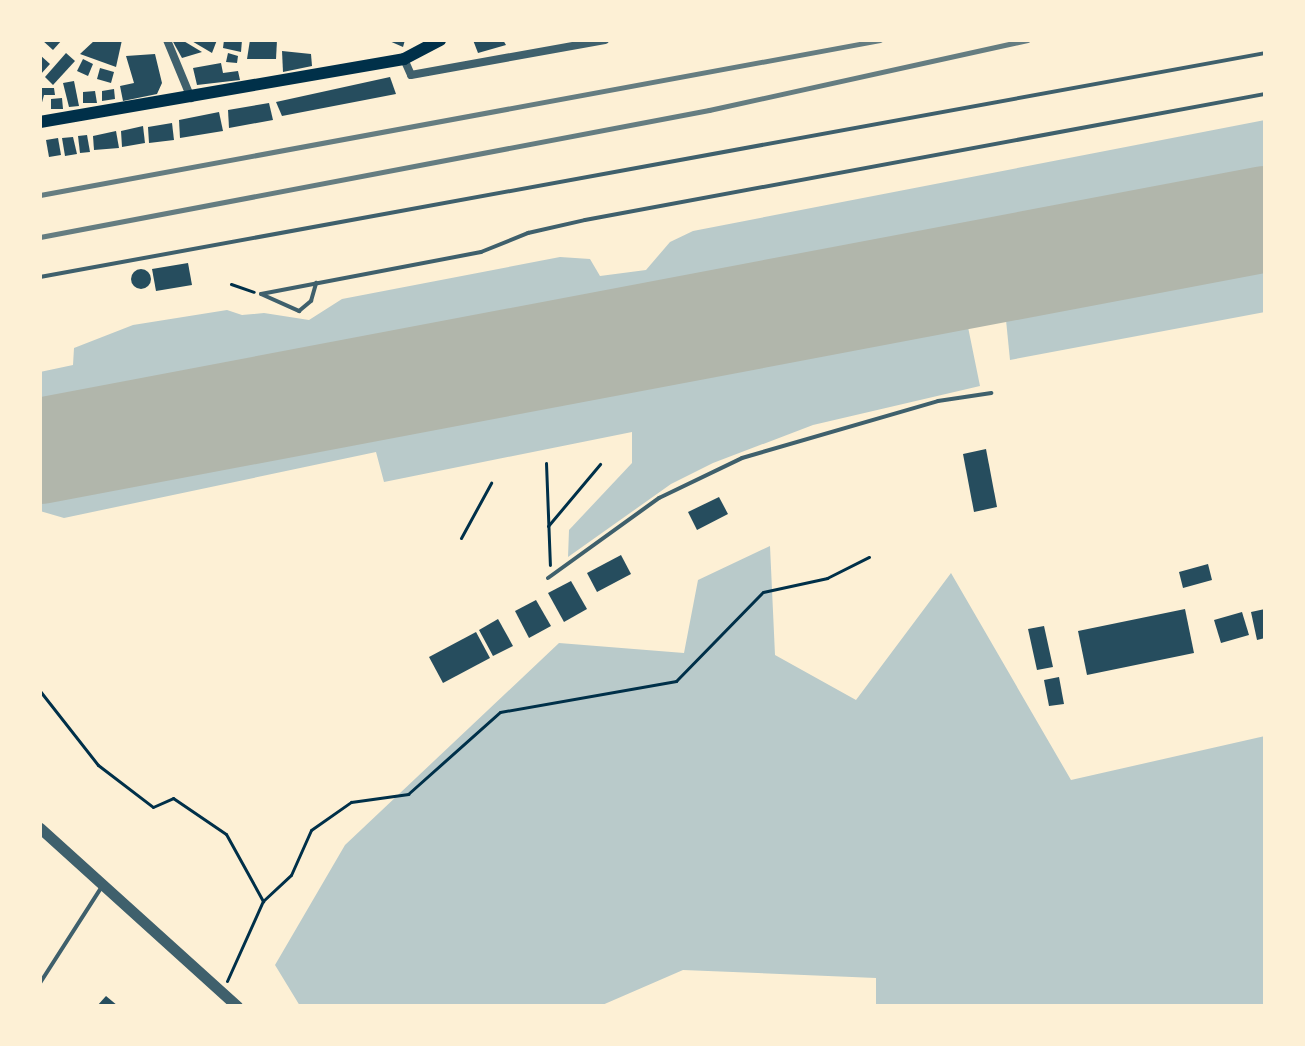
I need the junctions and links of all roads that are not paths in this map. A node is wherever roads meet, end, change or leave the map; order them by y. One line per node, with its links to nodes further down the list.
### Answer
1 (167, 40): 7 (street)
2 (440, 40): 5 (main road)
3 (605, 40): 5 (street)
4 (1265, 53): 9 (lane)
5 (404, 59): 7 (main road)
6 (1265, 94): 10 (lane)
7 (191, 98): 8 (main road)
8 (40, 122)
9 (40, 277)
10 (316, 283): 10 (lane)
11 (991, 393): 12 (lane)
12 (549, 577)
13 (40, 828): 14 (street)
14 (102, 886): 15 (lane); 16 (street)
15 (40, 983)
16 (237, 1006)

